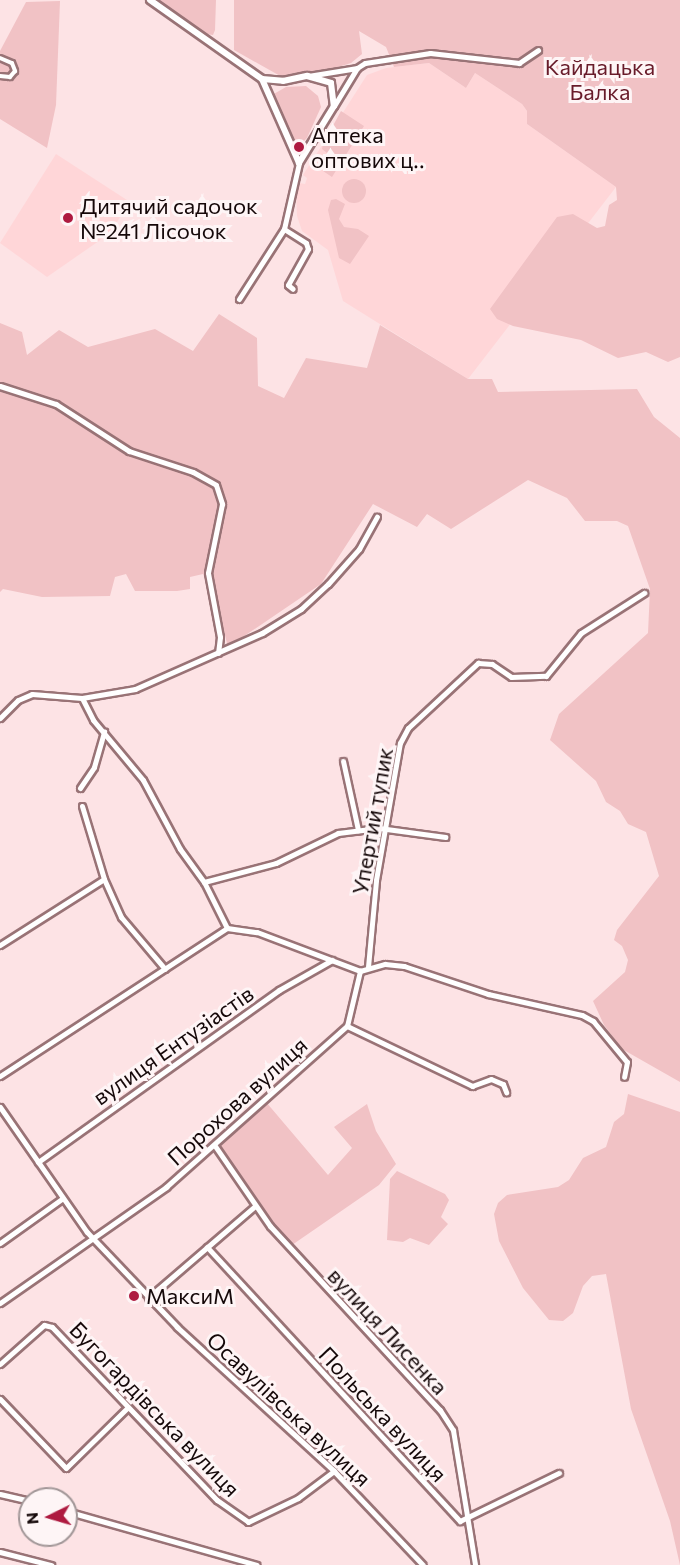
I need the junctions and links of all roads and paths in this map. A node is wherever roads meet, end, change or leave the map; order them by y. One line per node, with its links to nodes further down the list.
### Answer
1 (150, 0): 7 (street)
2 (538, 50): 4 (street)
3 (0, 58): 5 (street)
4 (357, 68): 6 (street); 8 (street)
5 (0, 76)
6 (307, 76): 7 (street); 8 (street)
7 (262, 79): 9 (street)
8 (334, 106): 9 (street)
9 (299, 163): 10 (street)
10 (284, 229): 11 (street); 12 (street)
11 (293, 289)
12 (239, 299)
13 (0, 386): 16 (street)
14 (377, 517): 16 (street)
15 (644, 593): 23 (street, Упертий тупик)
16 (218, 652): 17 (street)
17 (82, 699): 18 (street); 19 (street)
18 (0, 718)
19 (104, 731): 21 (street); 27 (street)
20 (343, 761): 24 (street)
21 (80, 788)
22 (82, 806): 26 (street)
23 (387, 829): 24 (street); 25 (street); 31 (street, Упертий тупик)
24 (358, 830): 27 (street)
25 (445, 837)
26 (104, 879): 29 (street); 32 (street)
27 (204, 882): 28 (street)
28 (227, 928): 30 (street); 32 (street)
29 (0, 945)
30 (332, 960): 33 (street); 40 (street, вулиця Ентузіастів)
31 (368, 967): 33 (street); 36 (street)
32 (165, 969): 35 (street)
33 (360, 971): 34 (street)
34 (347, 1026): 37 (street); 39 (street, Порохова вулиця)
35 (0, 1076)
36 (624, 1077)
37 (507, 1092)
38 (0, 1107): 40 (street, Осавулівська вулиця)
39 (215, 1146): 42 (street, вулиця Лисенка); 43 (street, Порохова вулиця)
40 (38, 1162): 41 (street, Осавулівська вулиця)
41 (63, 1198): 43 (street, Осавулівська вулиця); 44 (street)
42 (255, 1206): 45 (street); 56 (street, вулиця Лисенка)
43 (92, 1237): 46 (street, Осавулівська вулиця); 47 (street, Порохова вулиця)
44 (0, 1243)
45 (207, 1247): 46 (street); 56 (street, Польська вулиця)
46 (148, 1298): 51 (street, Осавулівська вулиця)
47 (0, 1303)
48 (0, 1364): 50 (street, Бугогардівська вулиця)
49 (0, 1399): 50 (street)
50 (128, 1408): 51 (street, Бугогардівська вулиця)
51 (334, 1471): 60 (street, Осавулівська вулиця)
52 (559, 1473): 56 (street)
53 (0, 1494): 54 (street)
54 (18, 1498)
55 (78, 1514): 59 (street)
56 (466, 1521): 61 (street, вулиця Лисенка)
57 (0, 1552): 58 (street)
58 (51, 1565)
59 (257, 1565)
60 (423, 1565)
61 (475, 1565)

